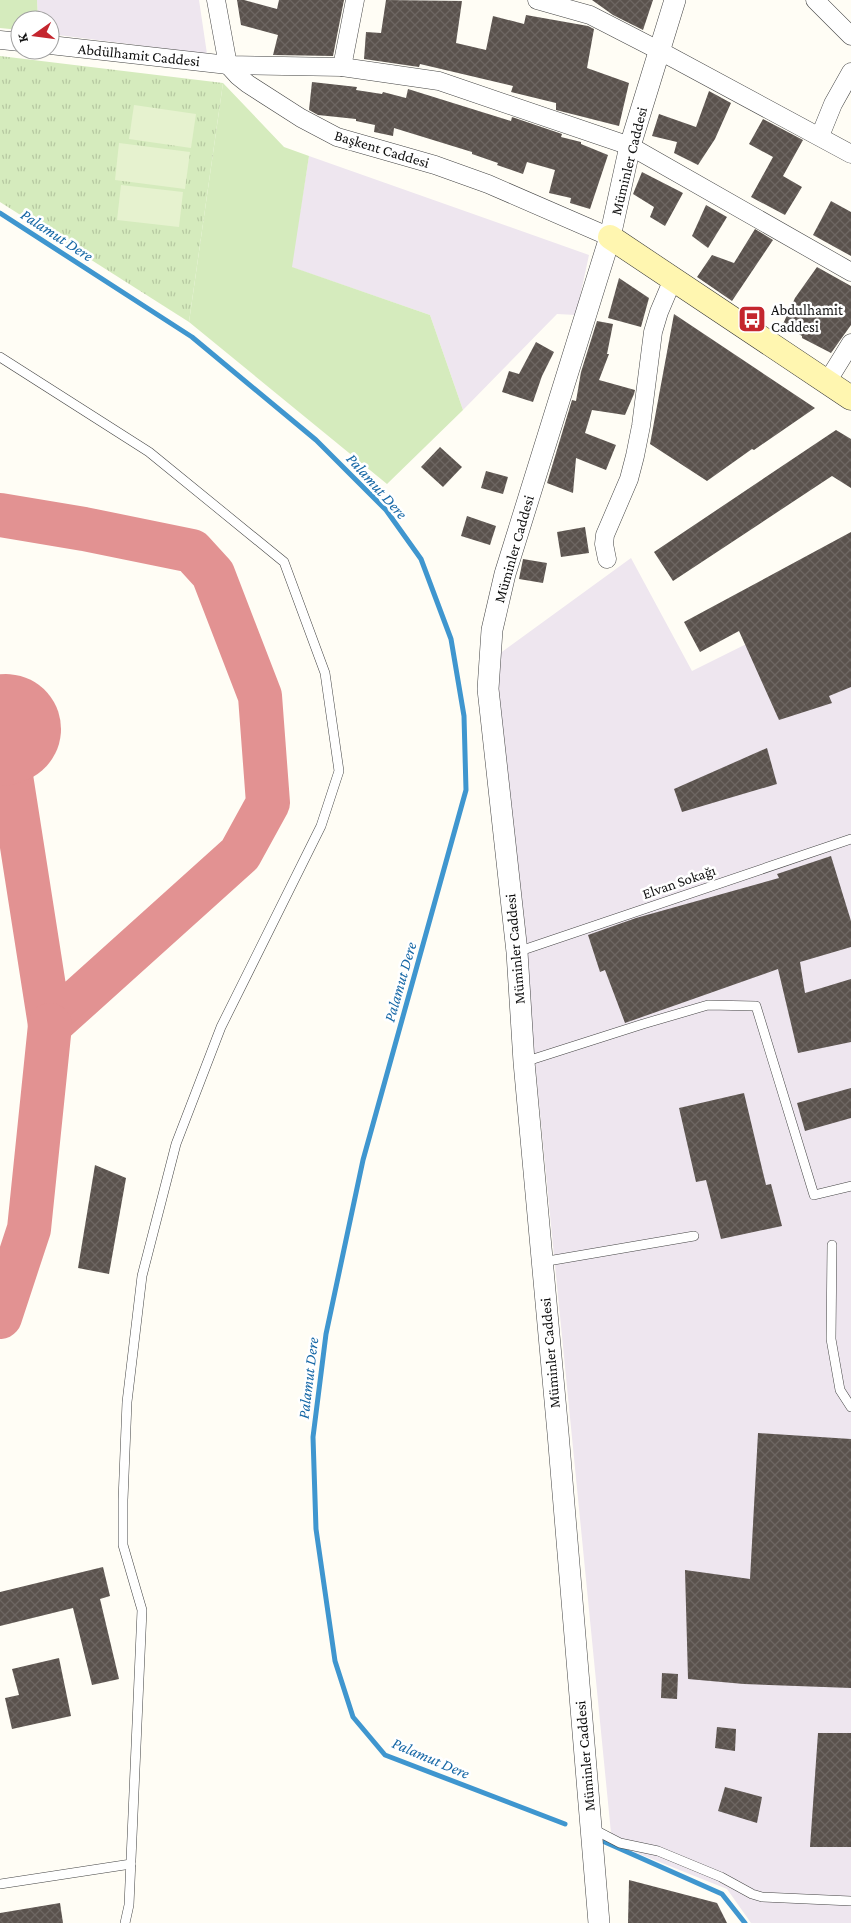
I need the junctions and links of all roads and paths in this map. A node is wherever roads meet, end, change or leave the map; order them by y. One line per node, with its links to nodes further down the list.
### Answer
1 (216, 0): 9 (street)
2 (355, 0): 10 (street)
3 (542, 0): 8 (street)
4 (675, 0): 8 (street, Müminler Caddesi)
5 (814, 0): 6 (street)
6 (851, 36)
7 (60, 46): 9 (street, Abdülhamit Caddesi)
8 (660, 51): 12 (street); 13 (street, Müminler Caddesi)
9 (228, 65): 10 (street, Abdülhamit Caddesi); 15 (street, Başkent Caddesi)
10 (342, 66): 13 (street, Abdülhamit Caddesi)
11 (851, 72): 12 (street)
12 (820, 136): 14 (street)
13 (630, 146): 15 (street, Müminler Caddesi); 16 (street, Abdülhamit Caddesi)
14 (851, 154)
15 (610, 237): 17 (main road); 24 (street, Müminler Caddesi)
16 (851, 272)
17 (673, 279): 20 (main road); 22 (street)
18 (851, 344): 20 (street)
19 (0, 357): 32 (lane)
20 (828, 382): 21 (main road)
21 (851, 398)
22 (606, 559)
23 (851, 839): 24 (lane, Elvan Sokağı)
24 (516, 952): 25 (street, Müminler Caddesi)
25 (524, 1062): 26 (lane); 29 (street, Müminler Caddesi)
26 (851, 1186)
27 (694, 1236): 29 (lane)
28 (832, 1245): 30 (lane)
29 (542, 1262): 31 (street, Müminler Caddesi)
30 (851, 1407)
31 (591, 1828): 34 (lane); 36 (street, Müminler Caddesi)
32 (131, 1864): 33 (lane); 35 (lane)
33 (0, 1884)
34 (851, 1901)
35 (125, 1923)
36 (599, 1923)

